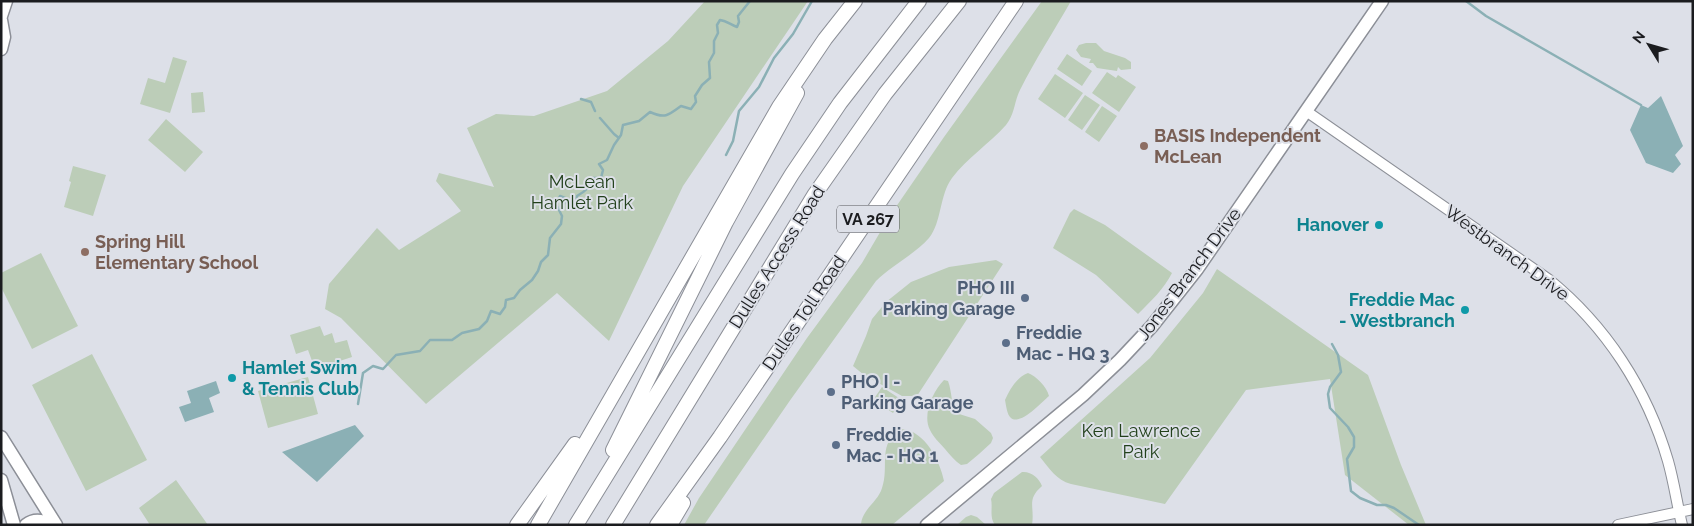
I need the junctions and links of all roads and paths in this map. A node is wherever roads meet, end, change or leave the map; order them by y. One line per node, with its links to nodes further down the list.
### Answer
1 (6, 1): 7 (main road)
2 (855, 1): 8 (highway)
3 (919, 1): 25 (highway, Dulles Access Road)
4 (958, 1): 26 (highway, Dulles Access Road)
5 (1016, 1): 14 (highway, Dulles Toll Road / VA 267)
6 (1382, 1): 10 (main road, Jones Branch Drive)
7 (1, 18): 9 (main road)
8 (825, 39): 11 (highway); 25 (highway)
9 (1, 49)
10 (1306, 111): 18 (street, Westbranch Drive); 29 (main road, Jones Branch Drive)
11 (618, 385): 23 (highway); 24 (highway)
12 (1, 428): 15 (main road)
13 (1, 437): 15 (main road)
14 (720, 437): 27 (highway, Dulles Toll Road / VA 267); 28 (highway)
15 (16, 459): 22 (main road)
16 (1, 480): 19 (main road)
17 (1693, 509): 18 (street)
18 (1679, 512): 30 (street); 31 (street, Westbranch Drive)
19 (14, 525)
20 (26, 525): 21 (main road)
21 (50, 525)
22 (56, 525)
23 (516, 525)
24 (538, 525)
25 (576, 525)
26 (613, 525)
27 (657, 525)
28 (670, 525)
29 (927, 525)
30 (1618, 525)
31 (1682, 525)

